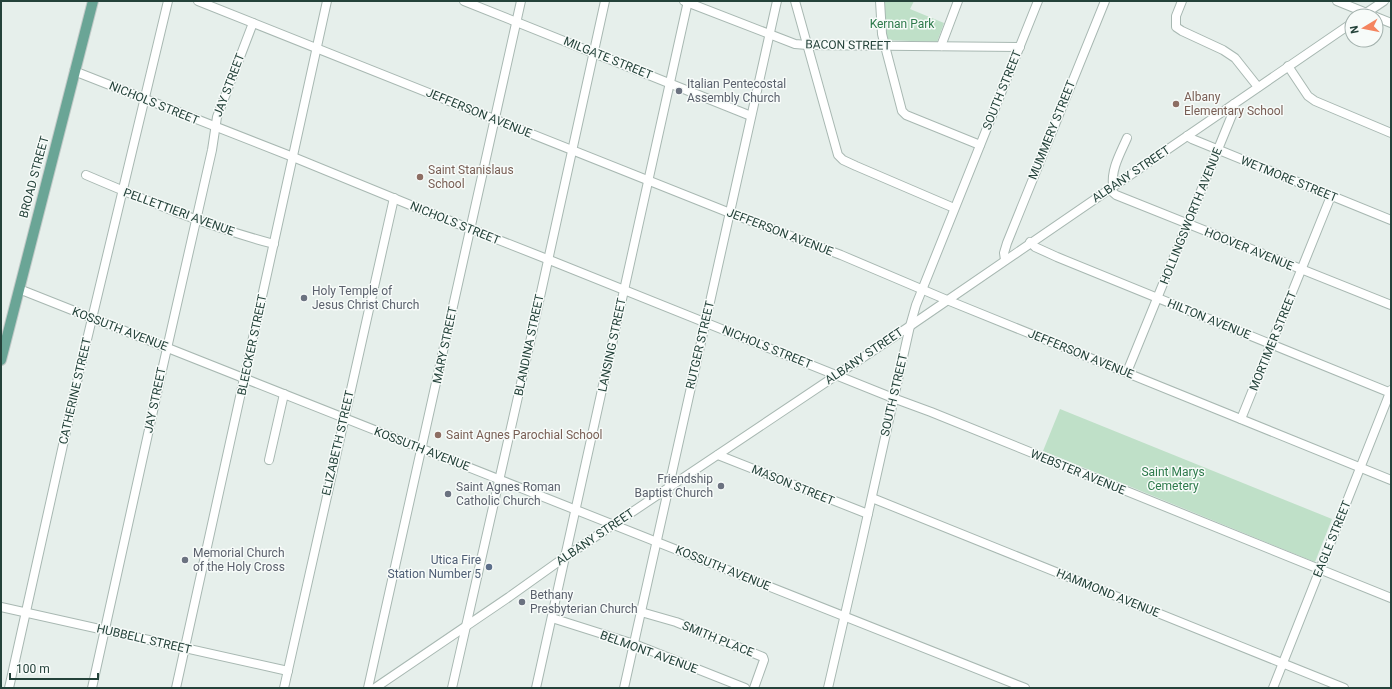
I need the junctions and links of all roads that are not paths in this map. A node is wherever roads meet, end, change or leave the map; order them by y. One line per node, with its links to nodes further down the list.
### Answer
1 (93, 1): 29 (main road, BROAD STREET)
2 (168, 1): 32 (street, CATHERINE STREET)
3 (198, 1): 19 (street, JEFFERSON AVENUE)
4 (328, 1): 26 (street, BLEECKER STREET)
5 (464, 1): 18 (street, MILGATE STREET)
6 (521, 1): 18 (street, MARY STREET)
7 (604, 1): 27 (street, BLANDINA STREET)
8 (776, 1): 21 (street, RUTGER STREET)
9 (795, 1): 22 (street)
10 (880, 1): 23 (street)
11 (958, 1): 24 (street)
12 (1038, 1): 25 (street, SOUTH STREET)
13 (1104, 1): 59 (street, MUMMERY STREET)
14 (1182, 1): 31 (street)
15 (1337, 1): 17 (street)
16 (686, 2): 21 (street, BACON STREET); 30 (street, LANSING STREET)
17 (1354, 8)
18 (516, 22): 27 (street, MILGATE STREET); 35 (street, MARY STREET)
19 (254, 23): 26 (street, JEFFERSON AVENUE); 36 (street, JAY STREET)
20 (1344, 28): 28 (street, ALBANY STREET)
21 (769, 34): 22 (street, BACON STREET); 34 (street, RUTGER STREET)
22 (807, 45): 23 (street, BACON STREET); 50 (street)
23 (885, 46): 24 (street, BACON STREET); 40 (street)
24 (941, 46): 25 (street, BACON STREET)
25 (1020, 47): 40 (street, SOUTH STREET)
26 (317, 48): 35 (street, JEFFERSON AVENUE); 43 (street, BLEECKER STREET)
27 (593, 52): 30 (street, MILGATE STREET); 41 (street, BLANDINA STREET)
28 (1288, 66): 31 (street, ALBANY STREET); 37 (street)
29 (74, 72): 32 (street, NICHOLS STREET); 61 (main road, BROAD STREET)
30 (670, 83): 34 (street, MILGATE STREET); 45 (street, LANSING STREET)
31 (1258, 87): 33 (street, ALBANY STREET)
32 (144, 99): 36 (street, NICHOLS STREET); 47 (street, CATHERINE STREET)
33 (1234, 104): 38 (street, ALBANY STREET); 42 (street, HOLLINGSWORTH AVENUE)
34 (751, 116): 51 (street, RUTGER STREET)
35 (494, 119): 41 (street, JEFFERSON AVENUE); 55 (street, MARY STREET)
36 (214, 127): 43 (street, NICHOLS STREET); 52 (street, JAY STREET)
37 (1391, 134)
38 (1187, 136): 42 (street, WETMORE STREET); 46 (street, ALBANY STREET)
39 (1127, 138): 46 (street)
40 (980, 145): 50 (street, SOUTH STREET)
41 (572, 150): 45 (street, JEFFERSON AVENUE); 58 (street, BLANDINA STREET)
42 (1218, 150): 48 (street, WETMORE STREET); 54 (street, HOLLINGSWORTH AVENUE)
43 (293, 157): 49 (street, NICHOLS STREET); 57 (street, BLEECKER STREET)
44 (86, 175): 47 (street, PELLETTIERI AVENUE)
45 (649, 181): 51 (street, JEFFERSON AVENUE); 62 (street, LANSING STREET)
46 (1111, 188): 54 (street, HOOVER AVENUE); 56 (street, ALBANY STREET)
47 (122, 190): 52 (street, PELLETTIERI AVENUE); 67 (street, CATHERINE STREET)
48 (1332, 196): 53 (street, WETMORE STREET); 60 (street, MORTIMER STREET)
49 (394, 198): 55 (street, NICHOLS STREET); 79 (street, ELIZABETH STREET)
50 (954, 208): 63 (street, SOUTH STREET)
51 (730, 213): 63 (street, JEFFERSON AVENUE); 68 (street, RUTGER STREET)
52 (196, 219): 57 (street, PELLETTIERI AVENUE); 71 (street, JAY STREET)
53 (1391, 220)
54 (1187, 224): 60 (street, HOOVER AVENUE); 64 (street, HOLLINGSWORTH AVENUE)
55 (470, 229): 58 (street, NICHOLS STREET); 81 (street, MARY STREET)
56 (1030, 242): 59 (street, ALBANY STREET); 64 (street, HILTON AVENUE)
57 (274, 244): 75 (street, BLEECKER STREET)
58 (547, 259): 62 (street, NICHOLS STREET); 85 (street, BLANDINA STREET)
59 (1005, 260): 65 (street, ALBANY STREET)
60 (1301, 270): 66 (street, HOOVER AVENUE); 70 (street, MORTIMER STREET)
61 (19, 289): 67 (street, KOSSUTH AVENUE); 72 (main road, BROAD STREET)
62 (624, 290): 68 (street, NICHOLS STREET); 89 (street, LANSING STREET)
63 (922, 290): 65 (street, JEFFERSON AVENUE); 69 (street, SOUTH STREET)
64 (1158, 298): 70 (street, HILTON AVENUE); 73 (street, HOLLINGSWORTH AVENUE)
65 (947, 300): 69 (street, ALBANY STREET); 73 (street, JEFFERSON AVENUE)
66 (1391, 305)
67 (92, 318): 71 (street, KOSSUTH AVENUE); 98 (street, CATHERINE STREET)
68 (705, 322): 74 (street, NICHOLS STREET); 87 (street, RUTGER STREET)
69 (910, 326): 74 (street, ALBANY STREET); 78 (street, SOUTH STREET)
70 (1271, 344): 76 (street, HILTON AVENUE); 80 (street, MORTIMER STREET)
71 (167, 348): 75 (street, KOSSUTH AVENUE); 102 (street, JAY STREET)
72 (1, 360)
73 (1127, 372): 80 (street, JEFFERSON AVENUE)
74 (835, 375): 78 (street, WEBSTER AVENUE); 82 (street, ALBANY STREET)
75 (245, 378): 77 (street, KOSSUTH AVENUE); 104 (street, BLEECKER STREET)
76 (1391, 392): 84 (street, EAGLE STREET)
77 (284, 394): 79 (street, KOSSUTH AVENUE); 83 (street)
78 (893, 398): 88 (street, SOUTH STREET); 94 (street, WEBSTER AVENUE)
79 (344, 418): 81 (street, KOSSUTH AVENUE); 106 (street, ELIZABETH STREET)
80 (1241, 419): 84 (street, JEFFERSON AVENUE)
81 (422, 448): 85 (street, KOSSUTH AVENUE); 111 (street, MARY STREET)
82 (718, 455): 87 (street, ALBANY STREET); 90 (street, MASON STREET)
83 (269, 460)
84 (1361, 467): 86 (street, JEFFERSON AVENUE); 94 (street, EAGLE STREET)
85 (499, 479): 89 (street, KOSSUTH AVENUE); 101 (street, BLANDINA STREET)
86 (1391, 480)
87 (668, 489): 91 (street, ALBANY STREET); 92 (street, RUTGER STREET)
88 (872, 498): 90 (street, SOUTH STREET); 105 (street, HAMMOND AVENUE)
89 (576, 510): 91 (street, KOSSUTH AVENUE); 93 (street, LANSING STREET)
90 (868, 514): 99 (street, SOUTH STREET)
91 (614, 525): 92 (street, KOSSUTH AVENUE); 93 (street, ALBANY STREET)
92 (656, 542): 97 (street, RUTGER STREET); 99 (street, KOSSUTH AVENUE)
93 (565, 557): 100 (street, LANSING STREET); 101 (street, ALBANY STREET)
94 (1320, 569): 95 (street, WEBSTER AVENUE); 105 (street, EAGLE STREET)
95 (1391, 598)
96 (1, 607): 98 (street, HUBBELL STREET)
97 (641, 612): 103 (street, RUTGER STREET); 117 (street, SMITH PLACE)
98 (25, 613): 102 (street, HUBBELL STREET); 107 (street, CATHERINE STREET)
99 (844, 616): 118 (street, SOUTH STREET); 119 (street, KOSSUTH AVENUE)
100 (552, 618): 103 (street, BELMONT AVENUE); 114 (street, LANSING STREET)
101 (466, 625): 112 (street, ALBANY STREET); 113 (street, BLANDINA STREET)
102 (104, 630): 104 (street, HUBBELL STREET); 108 (street, JAY STREET)
103 (634, 644): 115 (street, RUTGER STREET); 116 (street, BELMONT AVENUE)
104 (185, 648): 106 (street, HUBBELL STREET); 109 (street, BLEECKER STREET)
105 (1283, 664): 120 (street, EAGLE STREET); 121 (street, HAMMOND AVENUE)
106 (288, 671): 110 (street, ELIZABETH STREET)
107 (9, 688)
108 (92, 688)
109 (176, 688)
110 (284, 688)
111 (368, 688)
112 (375, 688)
113 (452, 688)
114 (536, 688)
115 (624, 688)
116 (745, 688)
117 (754, 688)
118 (828, 688)
119 (1025, 688)
120 (1273, 688)
121 (1344, 688)

